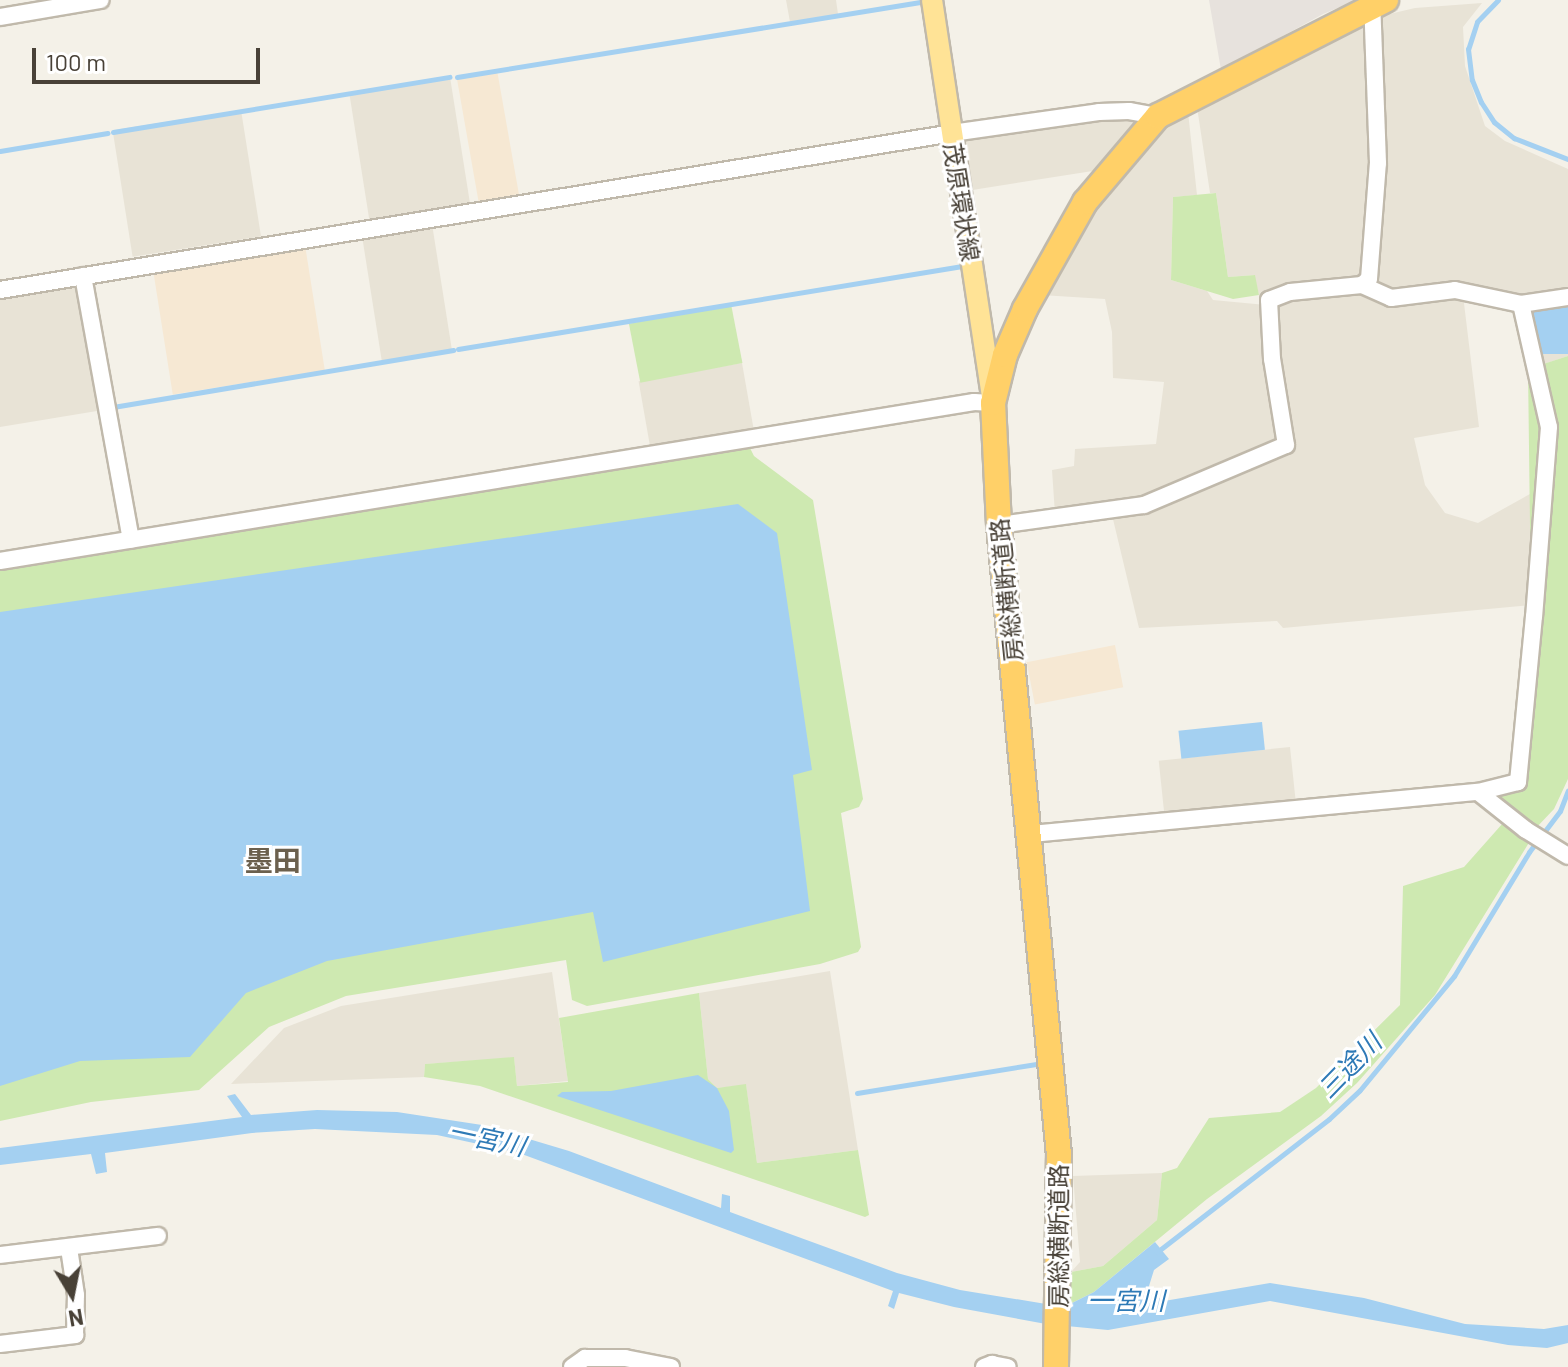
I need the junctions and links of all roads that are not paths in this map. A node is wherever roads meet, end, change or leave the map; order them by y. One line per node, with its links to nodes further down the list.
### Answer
1 (101, 0): 4 (street)
2 (932, 0): 6 (main road, 茂原環状線)
3 (1376, 2): 5 (highway, 房総横断道路); 8 (street)
4 (0, 17)
5 (1158, 116): 6 (street); 12 (highway, 房総横断道路)
6 (952, 133): 7 (street); 12 (main road, 茂原環状線)
7 (83, 276): 9 (street); 14 (street)
8 (1362, 285): 11 (street); 13 (street)
9 (0, 290)
10 (1568, 297): 11 (street)
11 (1521, 304): 16 (street)
12 (993, 403): 13 (highway, 房総横断道路); 14 (street)
13 (999, 525): 17 (highway, 房総横断道路)
14 (131, 540): 15 (street)
15 (0, 561)
16 (1478, 792): 17 (street); 18 (street)
17 (1031, 834): 27 (highway, 房総横断道路)
18 (1565, 854)
19 (158, 1236): 20 (street)
20 (69, 1248): 21 (street); 22 (street)
21 (0, 1255)
22 (0, 1344)
23 (572, 1367): 24 (street)
24 (671, 1367)
25 (984, 1367): 26 (street)
26 (1008, 1367)
27 (1056, 1367)

